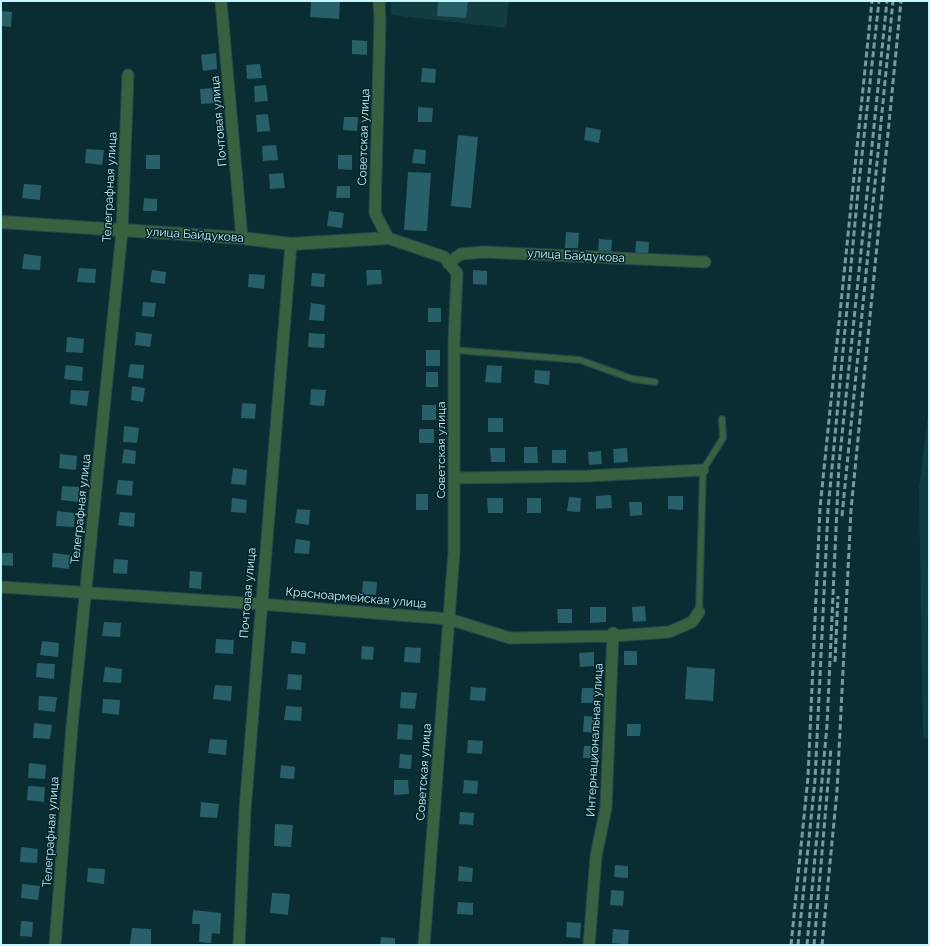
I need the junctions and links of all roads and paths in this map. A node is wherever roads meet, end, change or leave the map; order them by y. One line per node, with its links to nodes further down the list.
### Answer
1 (221, 1): 6 (street, Почтовая улица)
2 (379, 1): 7 (street, Советская улица)
3 (128, 75): 5 (street, Телеграфная улица)
4 (1, 222): 5 (street, улица Байдукова)
5 (122, 231): 6 (street, улица Байдукова); 17 (street, Телеграфная улица)
6 (242, 238): 8 (street, улица Байдукова)
7 (388, 238): 8 (street, улица Байдукова); 10 (street)
8 (291, 244): 18 (street, Почтовая улица)
9 (705, 262): 10 (street, улица Байдукова)
10 (448, 263): 11 (street, Советская улица)
11 (454, 350): 12 (lane); 15 (street, Советская улица)
12 (655, 382)
13 (722, 419): 14 (lane)
14 (703, 470): 15 (street); 19 (lane)
15 (454, 478): 20 (street, Советская улица)
16 (1, 587): 17 (street, Красноармейская улица)
17 (86, 592): 18 (street, Красноармейская улица); 22 (street, Телеграфная улица)
18 (260, 604): 20 (street, Красноармейская улица); 23 (street, Почтовая улица)
19 (699, 612): 21 (street, Красноармейская улица)
20 (449, 619): 21 (street, Красноармейская улица); 24 (street, Советская улица)
21 (613, 634): 25 (street, Интернациональная улица)
22 (55, 945)
23 (239, 945)
24 (424, 945)
25 (589, 945)

